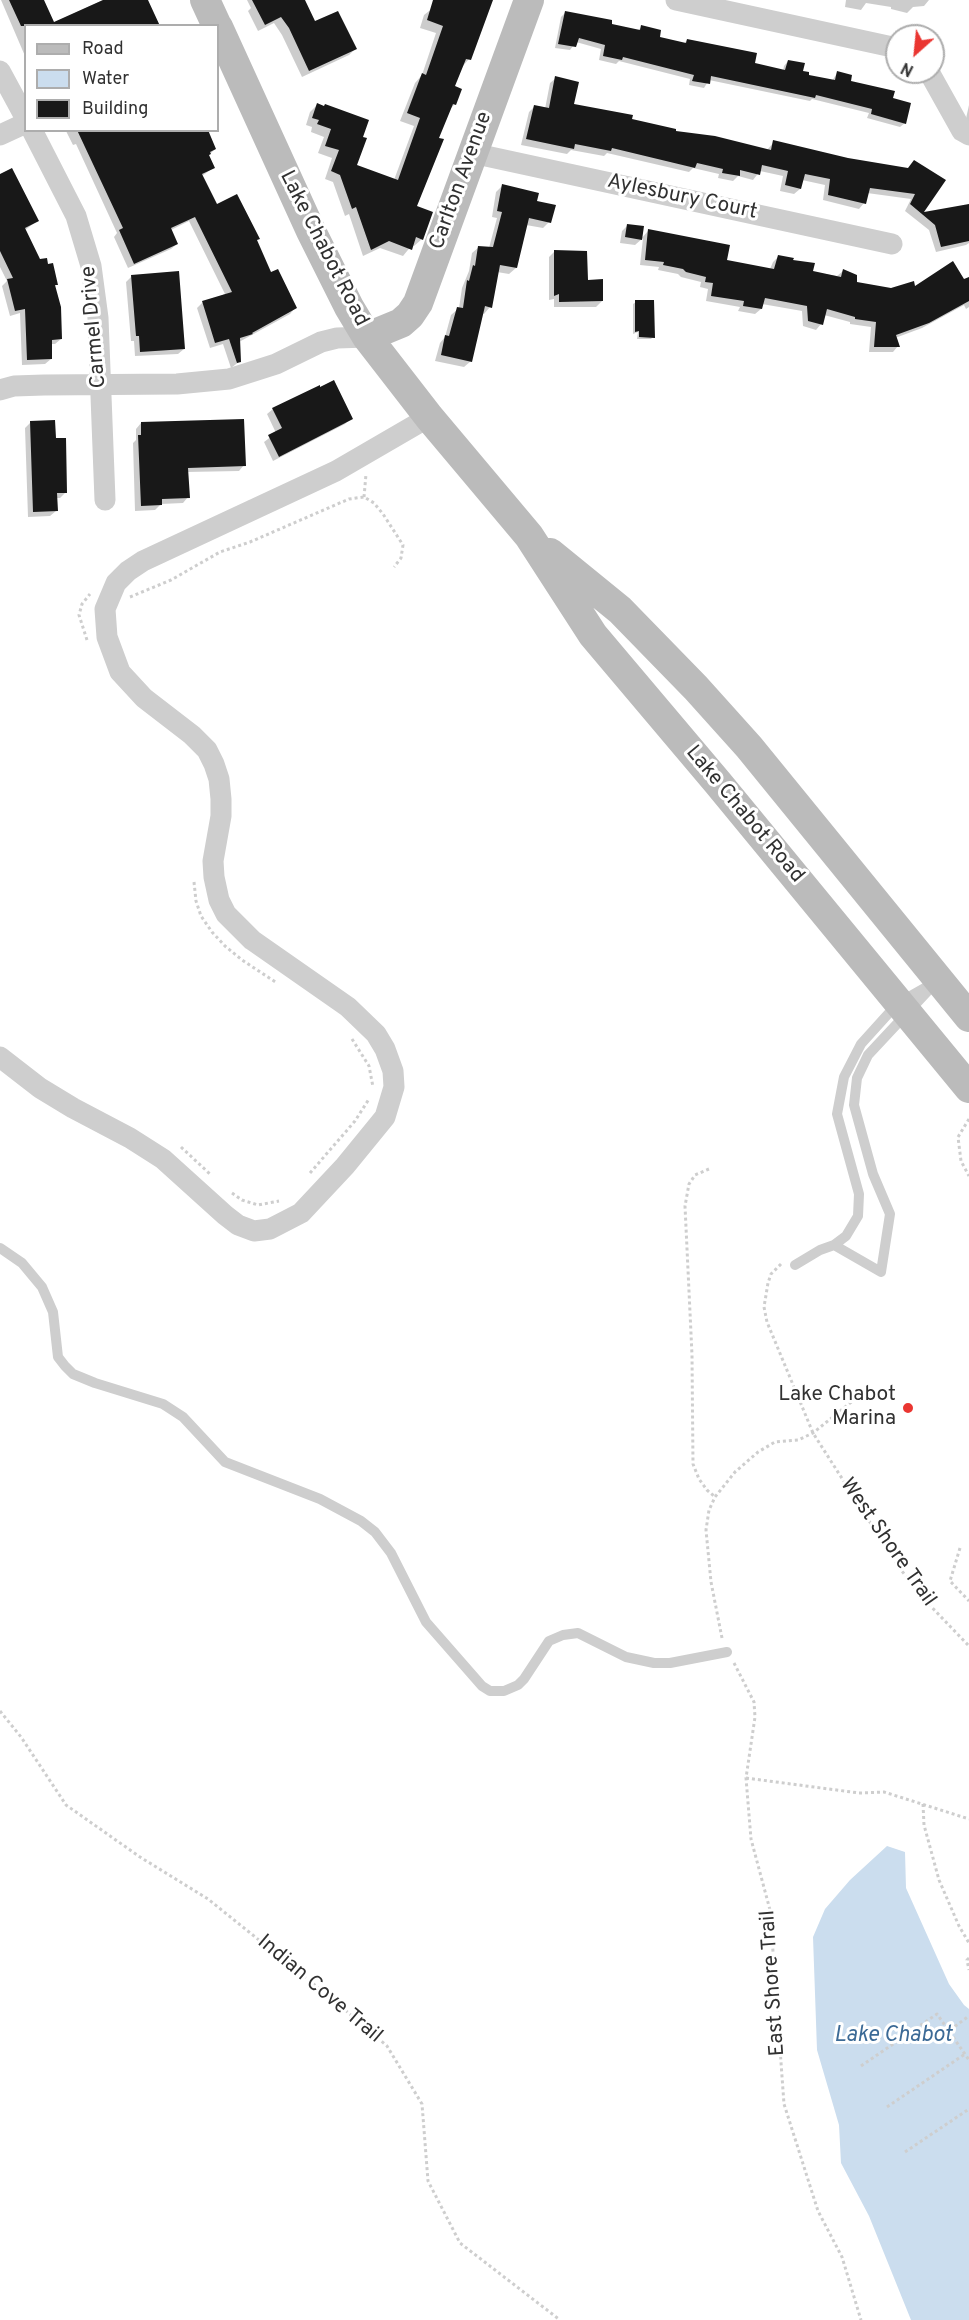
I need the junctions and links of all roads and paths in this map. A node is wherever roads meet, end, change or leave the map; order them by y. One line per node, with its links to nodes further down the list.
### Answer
1 (205, 0): 4 (main road, Lake Chabot Road)
2 (529, 0): 14 (main road, Carlton Avenue)
3 (676, 0): 6 (street)
4 (216, 24)
5 (219, 30): 16 (main road, Lake Chabot Road)
6 (885, 45)
7 (0, 71): 9 (street)
8 (936, 84): 13 (street)
9 (24, 117)
10 (24, 122): 12 (street)
11 (33, 132): 17 (street, Carmel Drive)
12 (0, 135)
13 (969, 135)
14 (472, 153): 15 (street, Aylesbury Court); 16 (main road, Carlton Avenue)
15 (892, 244)
16 (368, 337): 17 (street); 19 (main road, Lake Chabot Road)
17 (100, 384): 18 (street); 20 (street, Carmel Drive)
18 (0, 390)
19 (429, 417): 21 (main road, Lake Chabot Road); 32 (street)
20 (105, 500)
21 (529, 536): 27 (main road, Lake Chabot Road); 29 (main road, Lake Chabot Road)
22 (394, 567): 24 (path)
23 (93, 591): 25 (path)
24 (129, 597)
25 (88, 646)
26 (195, 874): 28 (path)
27 (938, 980): 29 (lane); 30 (main road, Lake Chabot Road)
28 (281, 986)
29 (902, 1007): 33 (main road, Lake Chabot Road); 41 (lane); 42 (lane)
30 (969, 1017)
31 (348, 1035): 39 (path)
32 (0, 1057)
33 (969, 1088)
34 (969, 1119): 37 (path)
35 (177, 1144): 38 (path)
36 (709, 1169): 50 (path)
37 (969, 1176)
38 (218, 1180)
39 (303, 1181)
40 (225, 1187): 43 (path)
41 (880, 1190): 42 (lane); 44 (lane)
42 (859, 1194): 44 (lane)
43 (288, 1197)
44 (834, 1245): 47 (lane)
45 (0, 1248): 54 (lane)
46 (782, 1262): 49 (path, West Shore Trail)
47 (795, 1265)
48 (855, 1399): 49 (path, East Shore Trail)
49 (813, 1433): 50 (path, East Shore Trail); 53 (path, West Shore Trail)
50 (716, 1497): 54 (path, East Shore Trail)
51 (960, 1548): 52 (path)
52 (969, 1601)
53 (969, 1646)
54 (727, 1652): 56 (path, East Shore Trail)
55 (0, 1711): 70 (path, Indian Cove Trail)
56 (746, 1778): 57 (path); 71 (path, East Shore Trail)
57 (923, 1804): 58 (path); 59 (path)
58 (969, 1819)
59 (969, 1943)
60 (969, 1958): 61 (path)
61 (969, 1970)
62 (969, 2016): 63 (path)
63 (950, 2030): 64 (path); 66 (path)
64 (965, 2054): 65 (path); 67 (path)
65 (969, 2060)
66 (861, 2067)
67 (887, 2107)
68 (969, 2109): 69 (path)
69 (905, 2152)
70 (560, 2320)
71 (861, 2320)

